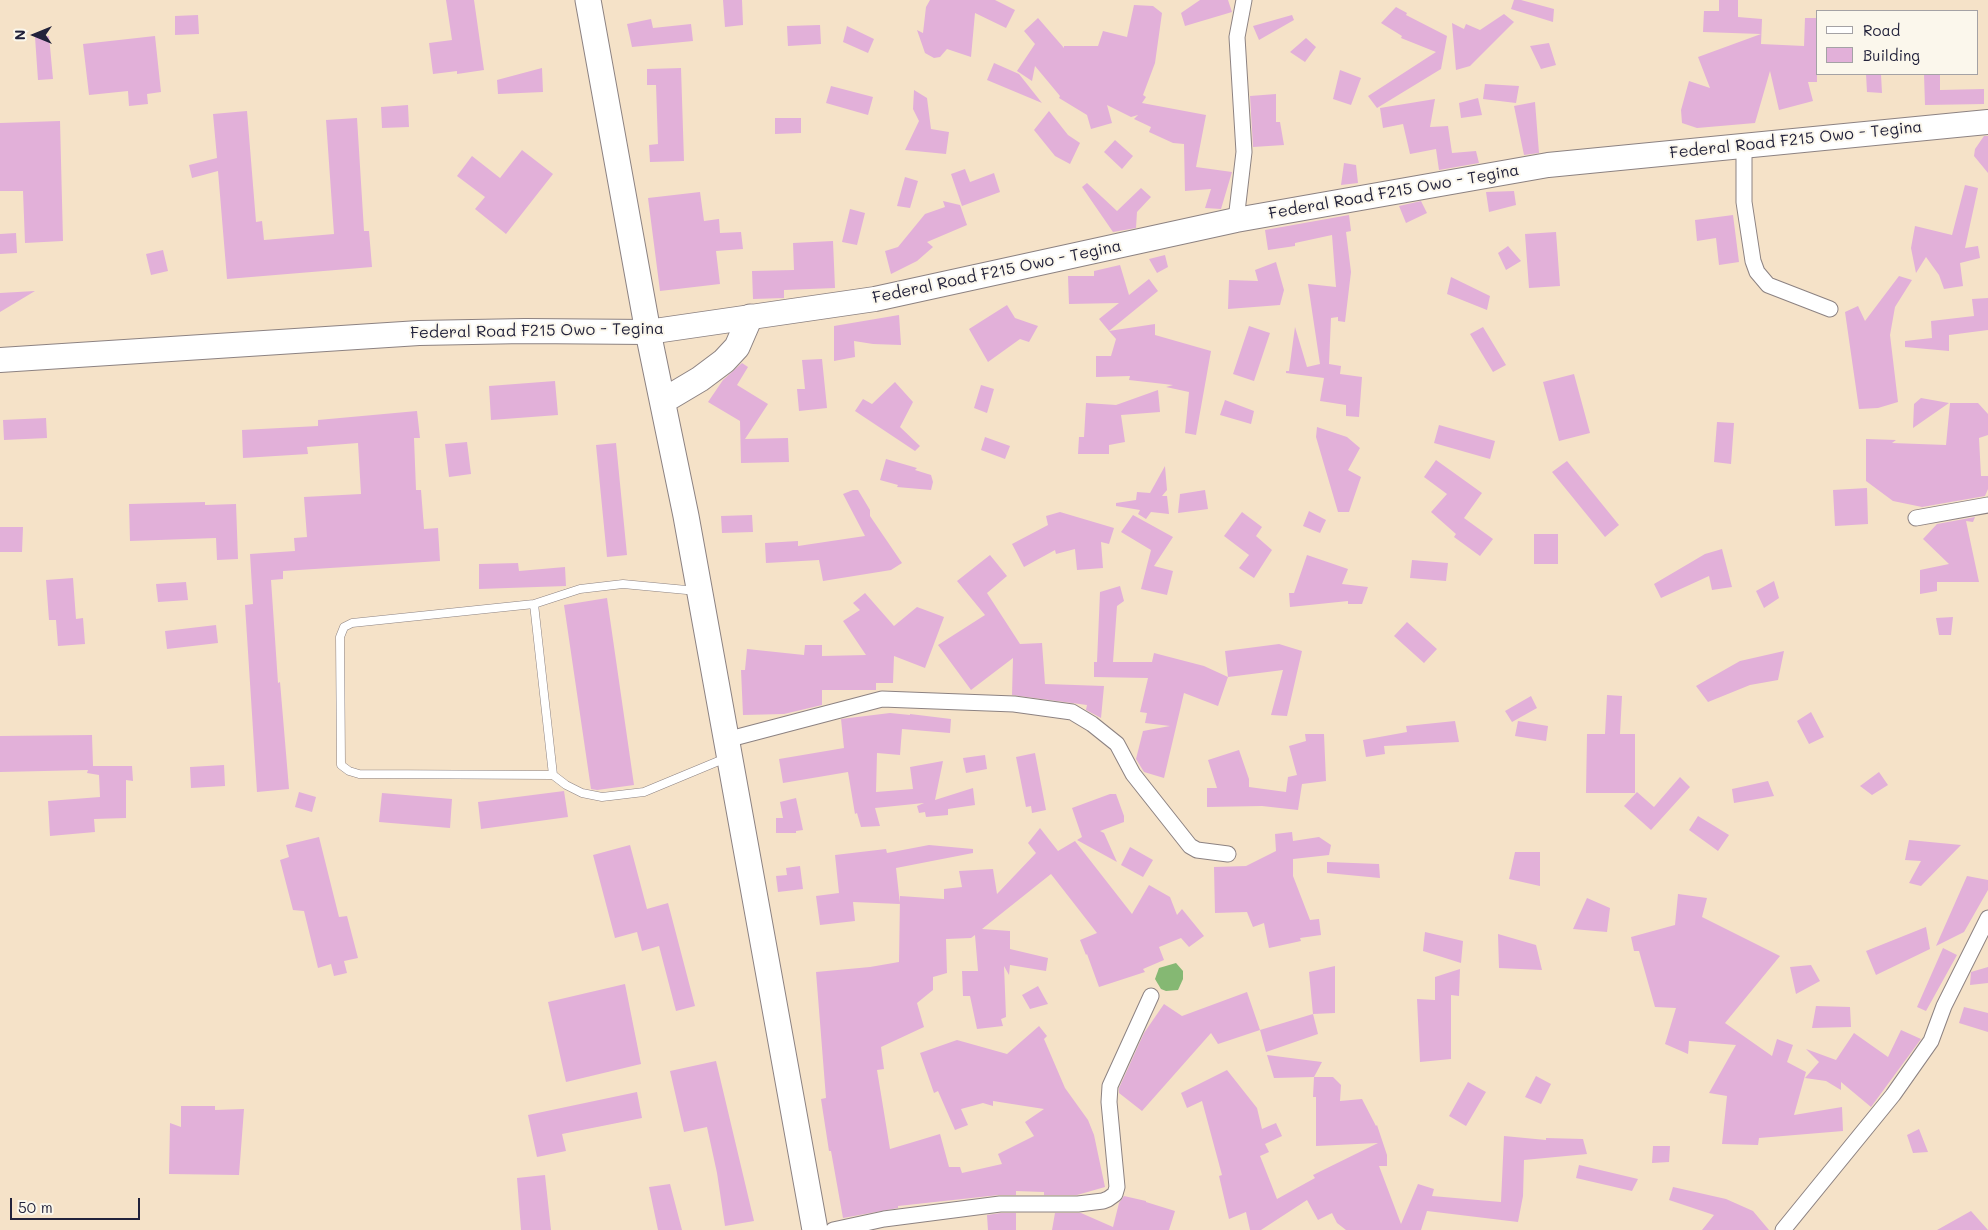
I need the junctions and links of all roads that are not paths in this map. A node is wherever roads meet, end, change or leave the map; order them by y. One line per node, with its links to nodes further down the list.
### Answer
1 (588, 0): 8 (highway)
2 (1244, 0): 5 (street)
3 (1988, 122): 4 (main road, Federal Road F215 Owo - Tegina)
4 (1744, 146): 5 (main road, Federal Road F215 Owo - Tegina); 6 (street)
5 (1236, 220): 7 (main road, Federal Road F215 Owo - Tegina)
6 (1830, 308)
7 (750, 317): 8 (main road, Federal Road F215 Owo - Tegina); 10 (highway)
8 (648, 332): 9 (main road, Federal Road F215 Owo - Tegina); 10 (highway)
9 (0, 360)
10 (663, 402): 13 (highway)
11 (1988, 505): 12 (street)
12 (1916, 518)
13 (700, 591): 14 (lane); 15 (highway)
14 (534, 604): 16 (lane); 16 (lane)
15 (728, 748): 16 (lane); 17 (street); 20 (highway)
16 (553, 775)
17 (1228, 854)
18 (1988, 918): 22 (street)
19 (1152, 996): 21 (street)
20 (815, 1230)
21 (833, 1230)
22 (1782, 1230)

